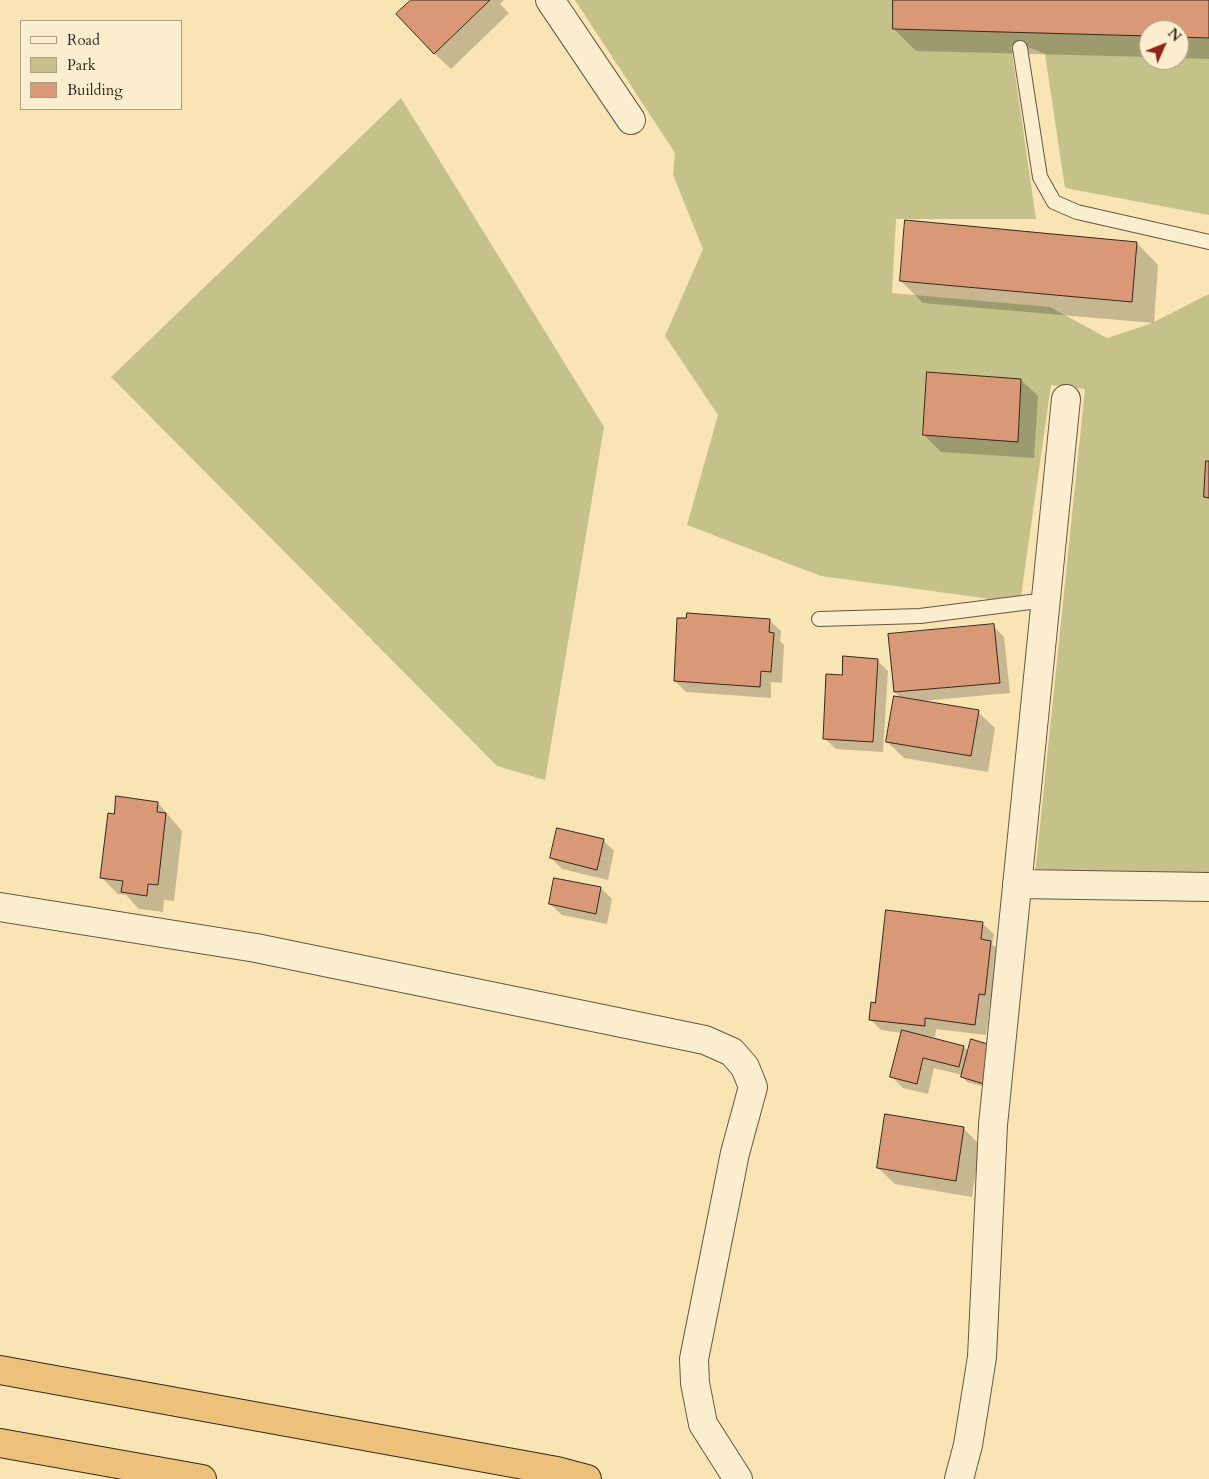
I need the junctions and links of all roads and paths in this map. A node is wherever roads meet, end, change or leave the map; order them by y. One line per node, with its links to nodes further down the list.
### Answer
1 (550, 0): 3 (street)
2 (1020, 48): 4 (lane)
3 (631, 120)
4 (1209, 242)
5 (1066, 399): 6 (street)
6 (1046, 600): 7 (lane); 8 (street)
7 (819, 620)
8 (1017, 884): 9 (street); 16 (street)
9 (1209, 887)
10 (0, 907): 15 (street)
11 (0, 1370): 14 (highway)
12 (0, 1443): 13 (highway)
13 (202, 1479)
14 (587, 1479)
15 (738, 1479)
16 (959, 1479)

